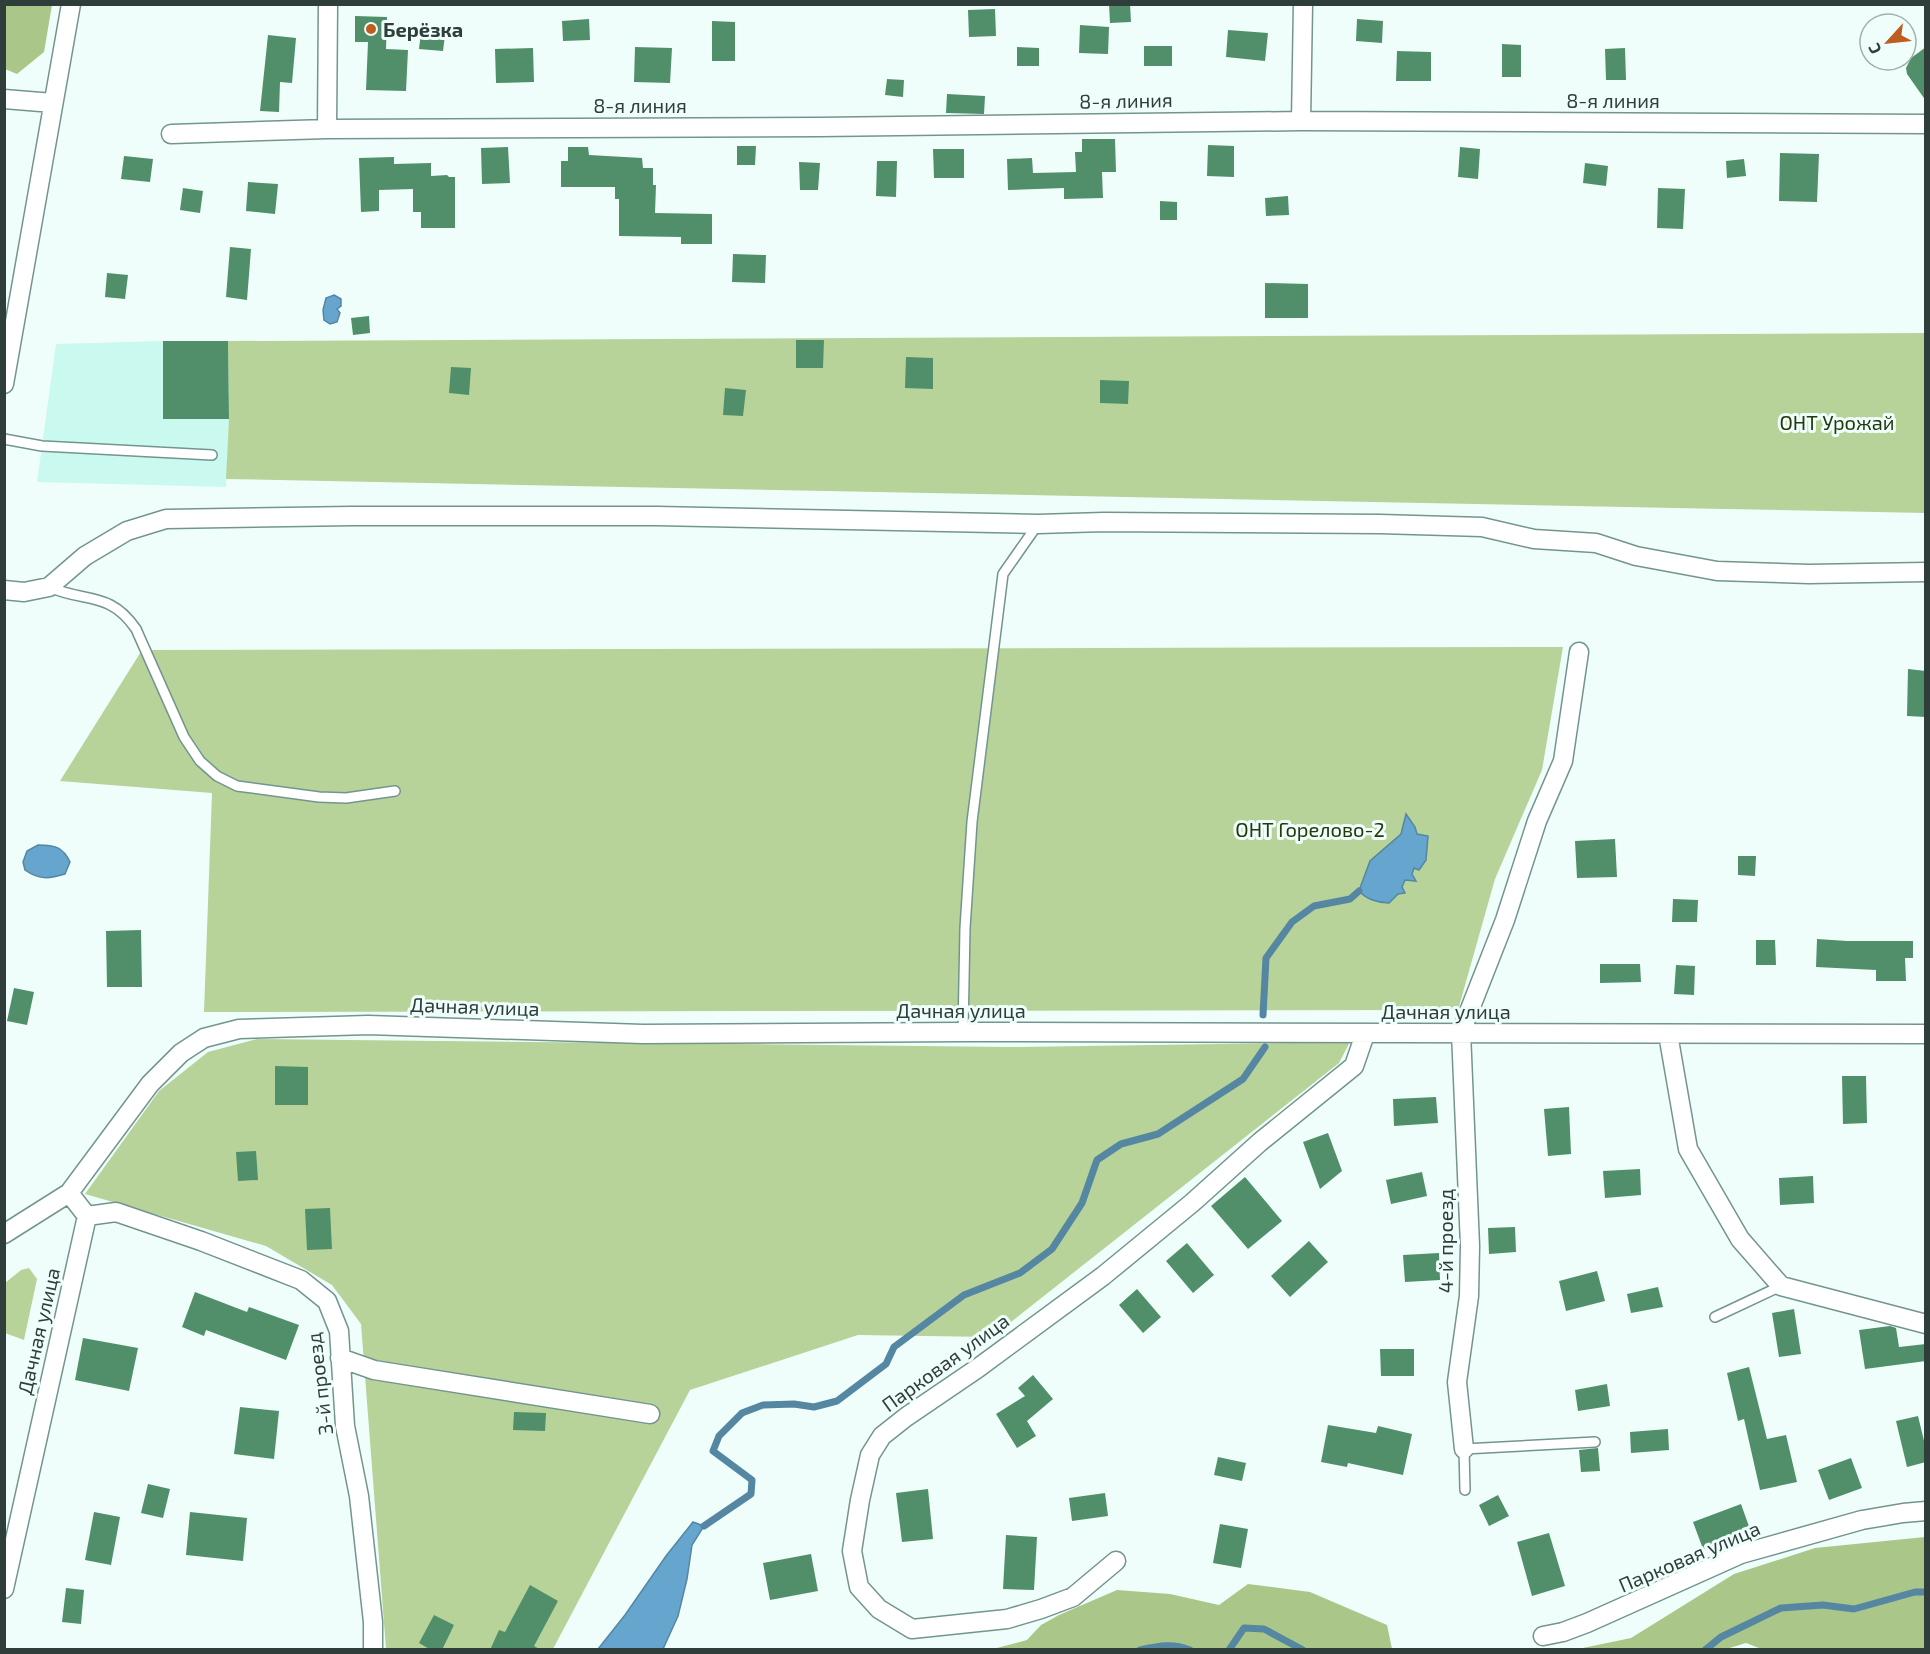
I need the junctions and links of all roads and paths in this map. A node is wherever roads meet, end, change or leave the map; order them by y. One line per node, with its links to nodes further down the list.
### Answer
1 (71, 4): 5 (street)
2 (328, 4): 8 (street)
3 (1303, 4): 6 (street)
4 (4, 99): 5 (street)
5 (53, 103): 10 (street)
6 (1301, 121): 7 (street, 8-я линия); 8 (street, 8-я линия)
7 (1926, 124)
8 (327, 129): 9 (street, 8-я линия)
9 (171, 134)
10 (4, 384)
11 (4, 439): 12 (lane)
12 (212, 455)
13 (1038, 524): 14 (street); 15 (street); 19 (lane)
14 (1926, 572)
15 (49, 587): 16 (street); 18 (lane)
16 (4, 590)
17 (1579, 652): 20 (street)
18 (396, 791)
19 (963, 1032): 21 (street, Дачная улица); 24 (street, Дачная улица)
20 (1461, 1032): 21 (street, Дачная улица); 22 (street, Дачная улица); 33 (street, 4-й проезд)
21 (1365, 1034): 36 (street, Парковая улица)
22 (1668, 1034): 23 (street, Дачная улица); 27 (street)
23 (1926, 1034)
24 (69, 1193): 25 (street); 26 (street, Дачная улица)
25 (87, 1216): 30 (street, 3-й проезд); 37 (street, Дачная улица)
26 (4, 1234)
27 (1781, 1286): 28 (lane); 29 (street)
28 (1715, 1317)
29 (1926, 1324)
30 (340, 1359): 31 (street); 39 (street, 3-й проезд)
31 (650, 1414)
32 (1594, 1442): 33 (lane)
33 (1464, 1449): 34 (lane)
34 (1465, 1490)
35 (1926, 1511): 38 (street, Парковая улица)
36 (1116, 1561)
37 (4, 1589)
38 (1544, 1636)
39 (373, 1650)

